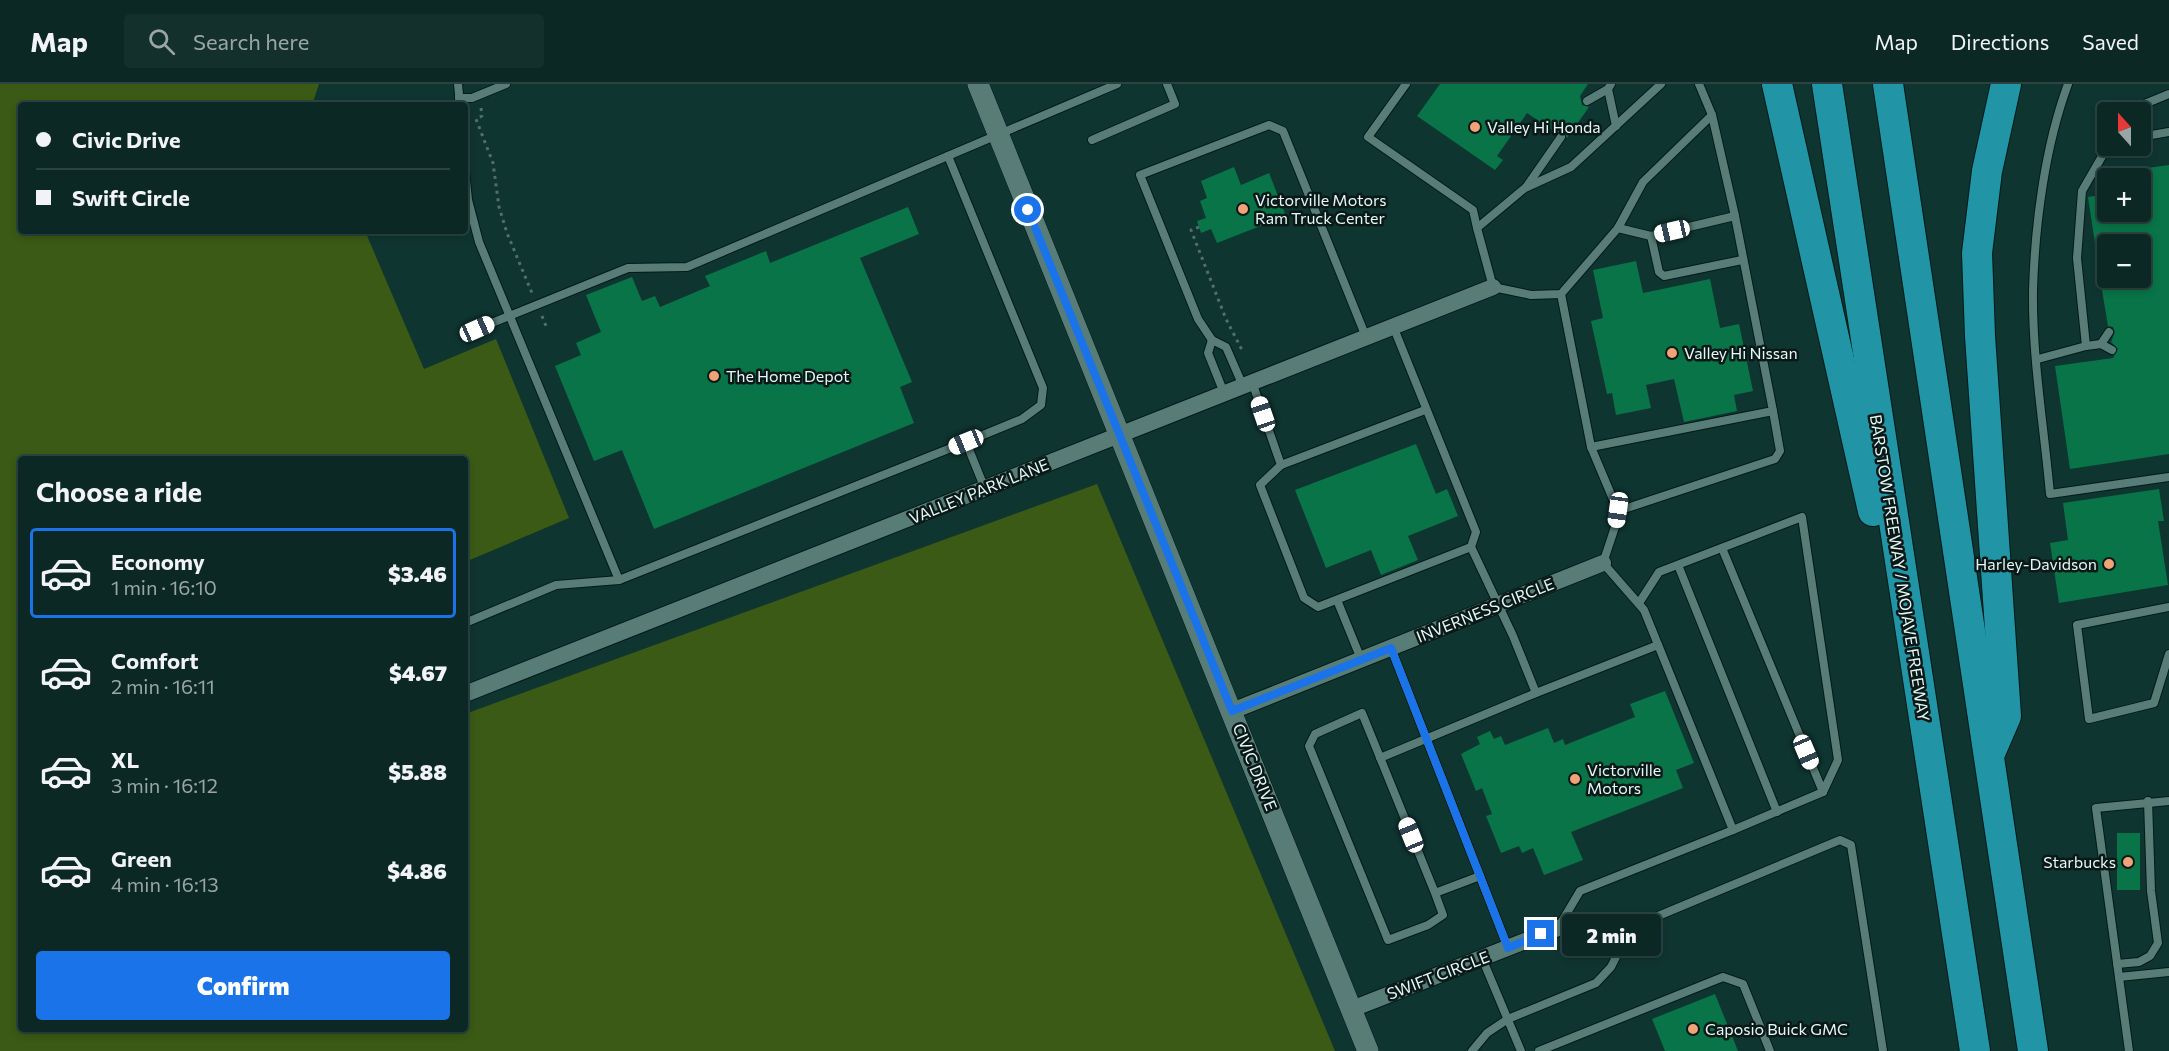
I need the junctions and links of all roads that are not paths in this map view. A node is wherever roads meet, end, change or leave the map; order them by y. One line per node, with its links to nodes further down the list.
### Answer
1 (458, 84): 17 (lane)
2 (506, 84): 17 (lane)
3 (978, 84): 22 (street, CIVIC DRIVE)
4 (1117, 84): 22 (lane)
5 (1167, 84): 25 (lane)
6 (1406, 84): 31 (lane)
7 (1660, 84): 20 (lane)
8 (1699, 84): 19 (lane)
9 (1777, 84): 78 (highway)
10 (1827, 84): 78 (highway, BARSTOW FREEWAY / MOJAVE FREEWAY)
11 (1888, 84): 76 (highway)
12 (2006, 84): 76 (highway)
13 (2068, 84): 46 (lane)
14 (1609, 86): 16 (lane); 20 (lane)
15 (2169, 94): 18 (lane)
16 (1587, 101)
17 (459, 102)
18 (2149, 102)
19 (1712, 115): 30 (lane); 32 (lane)
20 (1616, 126): 28 (lane)
21 (2169, 132): 23 (lane)
22 (998, 134): 26 (lane); 51 (street, CIVIC DRIVE)
23 (2151, 135)
24 (1561, 137): 28 (lane)
25 (1092, 140)
26 (948, 156): 37 (lane); 52 (lane)
27 (2102, 156): 44 (lane)
28 (1526, 188): 31 (lane)
29 (468, 200): 37 (lane)
30 (1735, 216): 33 (lane); 34 (lane)
31 (1477, 228): 35 (lane)
32 (1618, 228): 33 (lane); 36 (lane)
33 (1651, 236): 34 (lane)
34 (1742, 260): 50 (lane)
35 (1493, 286): 36 (lane); 38 (street, VALLEY PARK LANE)
36 (1561, 294): 53 (lane)
37 (509, 315): 39 (lane); 62 (lane)
38 (1393, 326): 41 (street, VALLEY PARK LANE); 49 (lane)
39 (477, 329)
40 (2109, 332): 43 (lane)
41 (1366, 337): 42 (lane); 47 (street, VALLEY PARK LANE)
42 (1212, 340): 47 (lane); 48 (lane)
43 (2101, 344): 44 (lane); 45 (lane)
44 (2086, 346): 46 (lane)
45 (2112, 350)
46 (2038, 359): 55 (lane)
47 (1247, 384): 48 (street, VALLEY PARK LANE); 54 (lane)
48 (1224, 393): 51 (street, VALLEY PARK LANE)
49 (1425, 410): 54 (lane); 58 (lane)
50 (1773, 411): 53 (lane); 57 (lane)
51 (1119, 435): 56 (street, VALLEY PARK LANE); 74 (street, CIVIC DRIVE)
52 (966, 442): 56 (lane); 62 (lane)
53 (1591, 447): 57 (lane)
54 (1281, 465): 63 (lane)
55 (2169, 477)
56 (985, 489): 72 (street, VALLEY PARK LANE)
57 (1618, 510): 60 (lane)
58 (1471, 547): 63 (lane); 65 (lane)
59 (1722, 548): 61 (lane); 79 (lane); 79 (lane)
60 (1603, 563): 64 (lane); 65 (street, INVERNESS CIRCLE)
61 (1678, 565): 64 (lane); 82 (lane)
62 (619, 580): 67 (lane)
63 (1337, 600): 71 (lane)
64 (1639, 603): 68 (lane)
65 (1497, 606): 69 (street, INVERNESS CIRCLE); 73 (lane)
66 (2169, 607): 70 (lane)
67 (468, 622)
68 (1658, 645): 73 (lane); 83 (lane)
69 (1391, 648): 71 (street, INVERNESS CIRCLE); 75 (lane)
70 (2169, 654)
71 (1361, 659): 74 (street, INVERNESS CIRCLE)
72 (468, 693)
73 (1536, 693): 75 (lane)
74 (1232, 711): 92 (street, CIVIC DRIVE)
75 (1426, 738): 77 (lane); 84 (lane)
76 (1990, 753): 101 (highway)
77 (1380, 758): 85 (lane); 85 (lane)
78 (1929, 761): 100 (highway, BARSTOW FREEWAY / MOJAVE FREEWAY)
79 (1823, 792): 82 (lane)
80 (2148, 801): 81 (lane); 89 (lane); 89 (lane)
81 (2169, 801)
82 (1777, 812): 83 (lane)
83 (1733, 830): 86 (lane)
84 (1480, 876): 85 (lane); 87 (lane)
85 (1435, 893)
86 (1558, 928): 87 (street, SWIFT CIRCLE)
87 (1508, 948): 88 (street, SWIFT CIRCLE)
88 (1482, 958): 92 (street, SWIFT CIRCLE); 93 (lane)
89 (2117, 964): 91 (lane)
90 (2169, 972): 91 (lane)
91 (2119, 977): 102 (lane)
92 (1352, 1009): 94 (street, CIVIC DRIVE)
93 (1508, 1019): 95 (lane); 96 (lane); 99 (lane)
94 (1368, 1051)
95 (1472, 1051)
96 (1521, 1051)
97 (1539, 1051): 98 (lane)
98 (1770, 1051)
99 (1883, 1051)
100 (1975, 1051)
101 (2033, 1051)
102 (2129, 1051)

